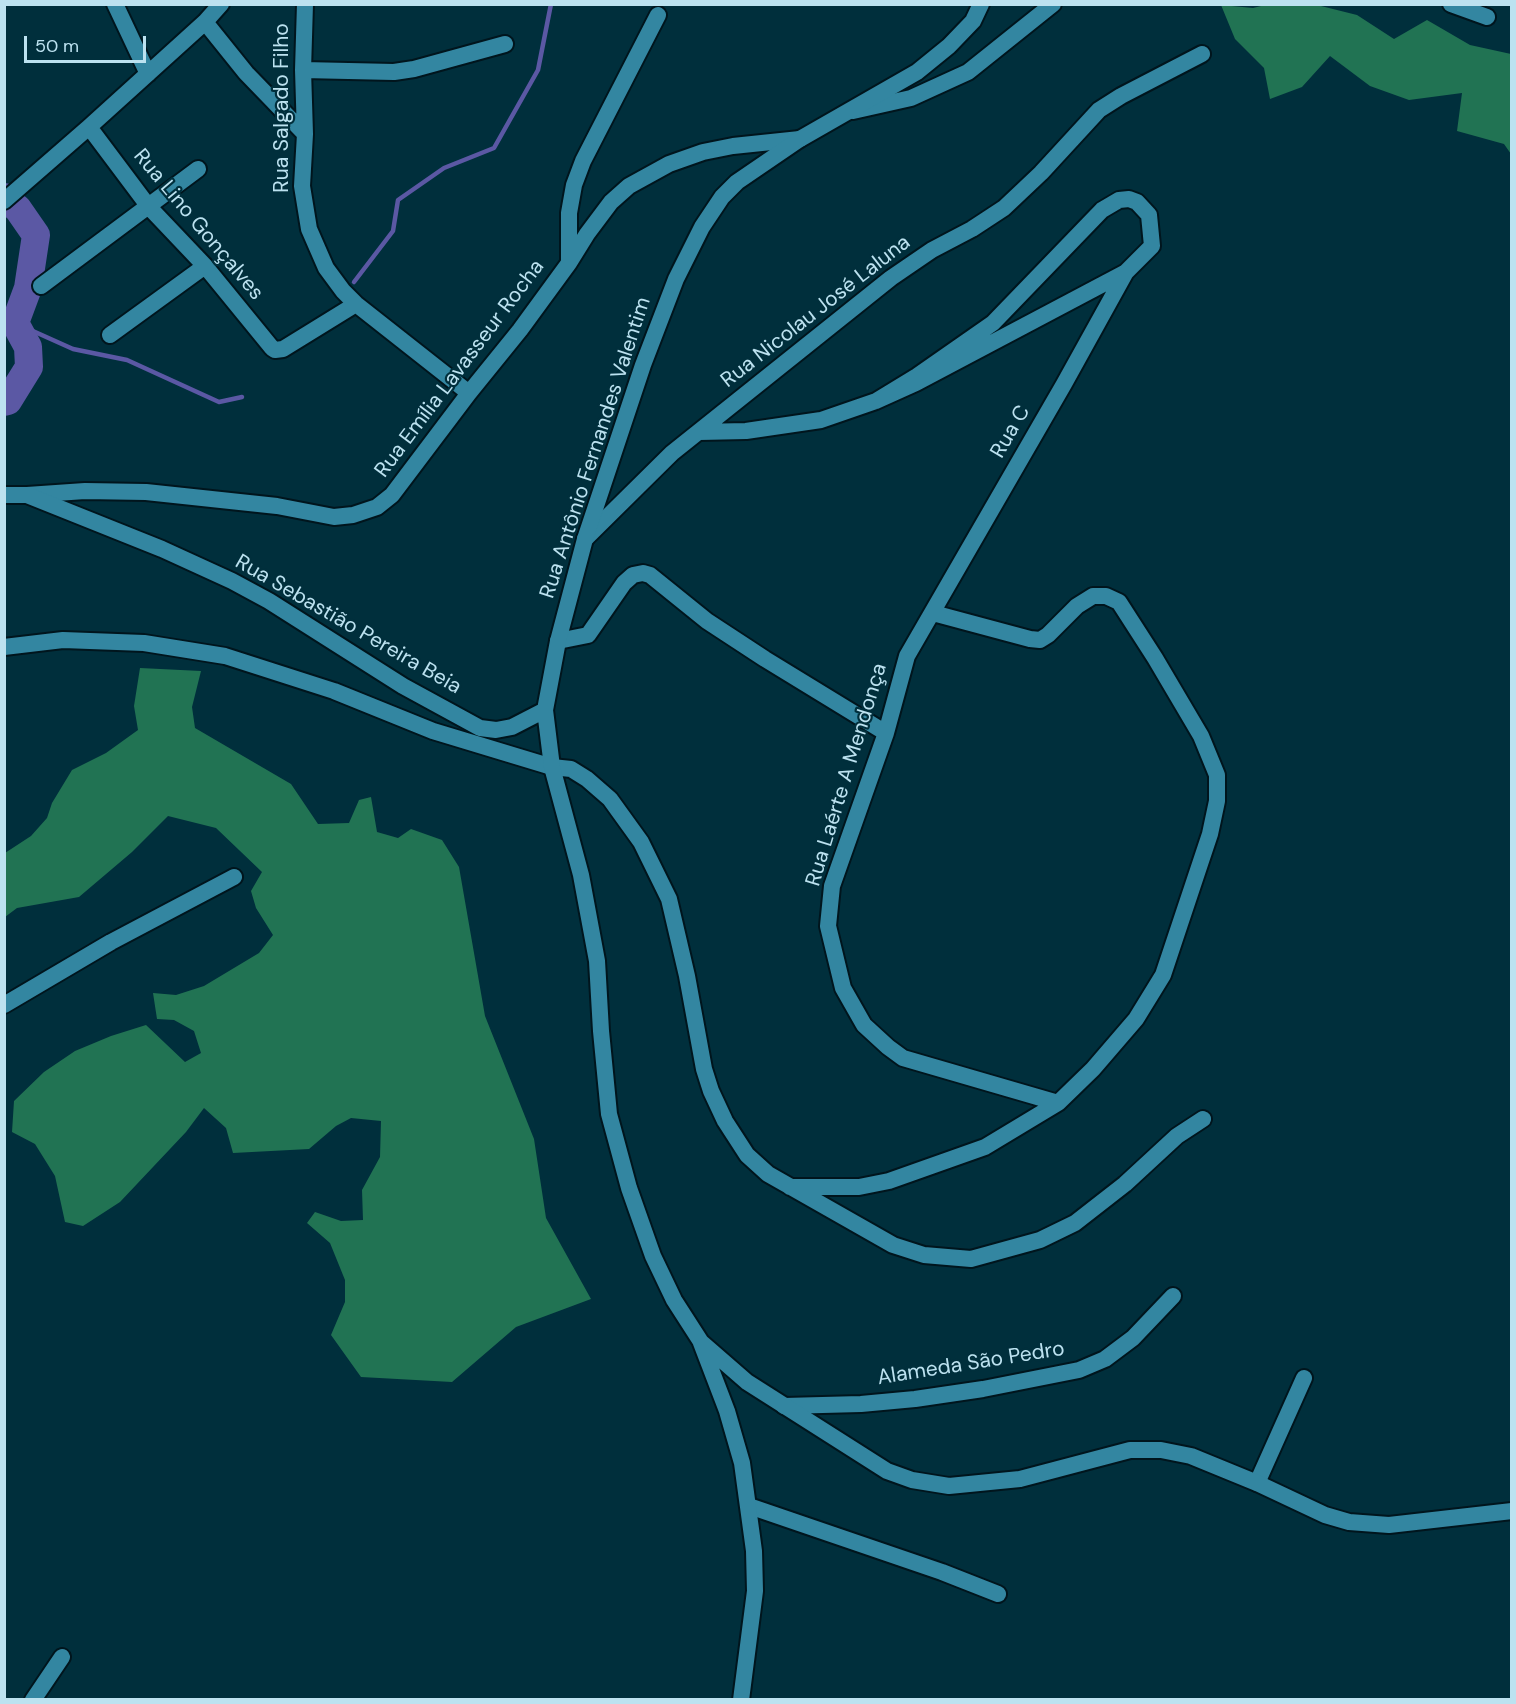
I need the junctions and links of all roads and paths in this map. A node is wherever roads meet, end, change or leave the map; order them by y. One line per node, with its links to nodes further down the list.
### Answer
1 (115, 4): 13 (street)
2 (221, 4): 9 (street)
3 (305, 4): 12 (street, Rua Salgado Filho)
4 (981, 4): 14 (street, Rua Antônio Fernandes Valentim)
5 (1053, 4): 14 (street)
6 (1451, 4): 8 (street)
7 (658, 15): 21 (street)
8 (1487, 17)
9 (205, 22): 13 (street); 16 (street)
10 (505, 44): 12 (street)
11 (1202, 54): 29 (street, Rua Nicolau José Laluna)
12 (303, 70): 16 (street, Rua Salgado Filho)
13 (148, 74): 15 (street)
14 (846, 112): 17 (street, Rua Antônio Fernandes Valentim)
15 (89, 127): 19 (street); 20 (street, Rua Lino Gonçalves)
16 (305, 134): 25 (street, Rua Salgado Filho)
17 (800, 139): 21 (street, Rua Emília Lavasseur Rocha); 32 (street, Rua Antônio Fernandes Valentim)
18 (198, 169): 20 (street)
19 (4, 201)
20 (149, 207): 22 (street, Rua Lino Gonçalves); 24 (street)
21 (569, 263): 27 (street, Rua Emília Lavasseur Rocha)
22 (205, 266): 25 (street, Rua Lino Gonçalves); 26 (street)
23 (1126, 272): 28 (street); 28 (street); 33 (street, Rua C)
24 (41, 286)
25 (356, 304): 27 (street, Rua Salgado Filho)
26 (110, 335)
27 (469, 393): 31 (street, Rua Emília Lavasseur Rocha)
28 (876, 401): 29 (street)
29 (699, 432): 32 (street, Rua Nicolau José Laluna)
30 (4, 495): 31 (street, Rua Emília Lavasseur Rocha)
31 (27, 495): 36 (street, Rua Sebastião Pereira Beia)
32 (585, 539): 34 (street, Rua Antônio Fernandes Valentim)
33 (933, 613): 37 (street, Rua Laérte A Mendonça); 41 (street)
34 (558, 641): 36 (street, Rua Antônio Fernandes Valentim); 37 (street)
35 (4, 647): 38 (street)
36 (545, 710): 38 (street, Rua Antônio Fernandes Valentim)
37 (886, 733): 41 (street, Rua Laérte A Mendonça)
38 (552, 767): 43 (street); 45 (street, Rua Antônio Fernandes Valentim)
39 (234, 877): 40 (street)
40 (4, 1005)
41 (1058, 1103): 43 (street)
42 (1203, 1119): 43 (street)
43 (789, 1187)
44 (1173, 1296): 47 (street, Alameda São Pedro)
45 (701, 1342): 47 (street, Rua Antônio Fernandes Valentim); 49 (street)
46 (1304, 1378): 48 (street)
47 (784, 1406): 48 (street, Rua Antônio Fernandes Valentim)
48 (1257, 1483): 50 (street, Rua Antônio Fernandes Valentim)
49 (749, 1506): 51 (street); 54 (street)
50 (1512, 1511)
51 (998, 1594)
52 (62, 1657): 53 (street)
53 (33, 1700)
54 (741, 1700)

